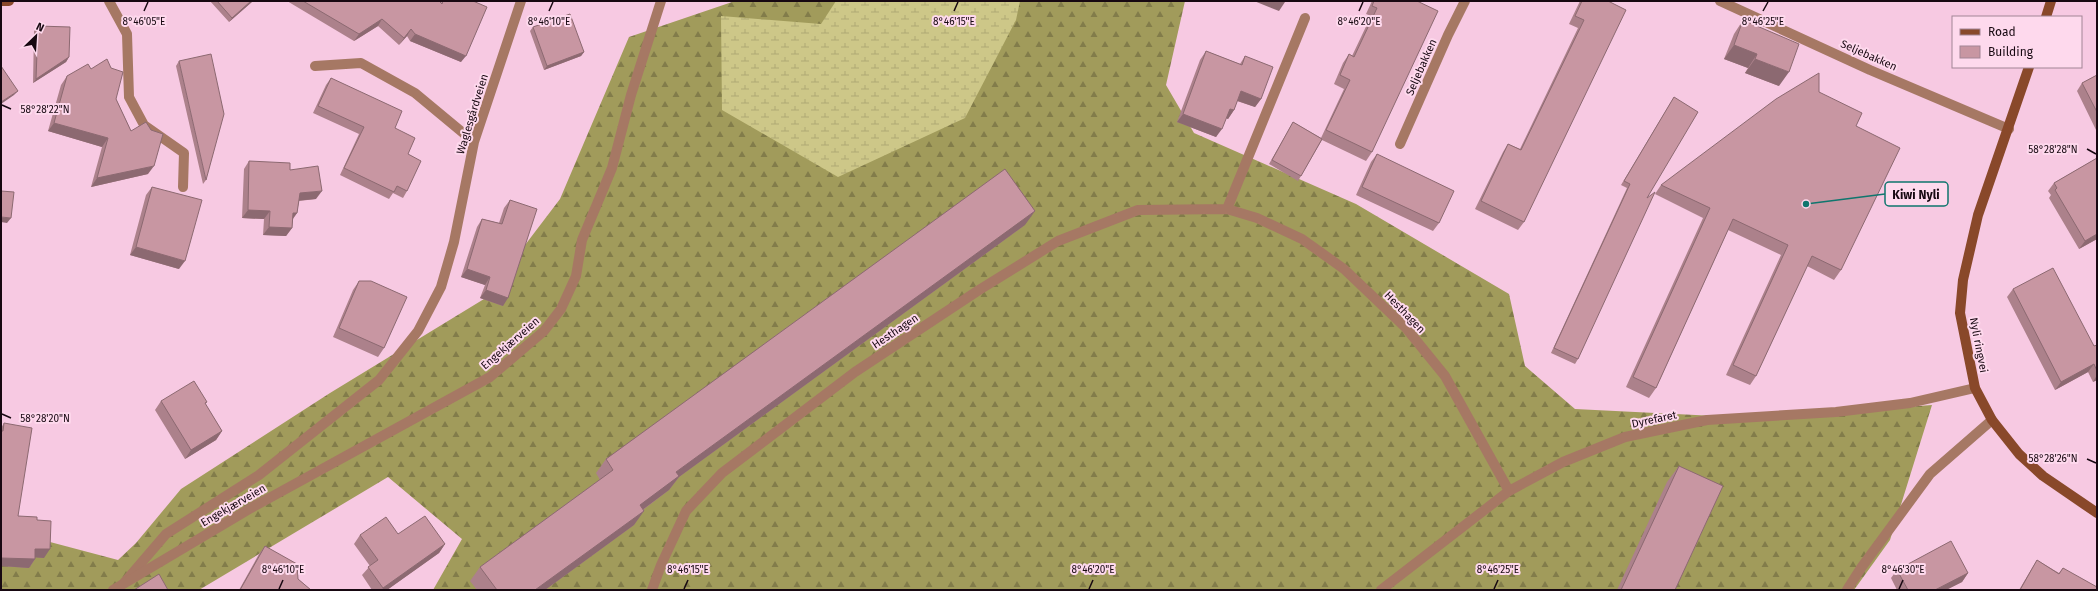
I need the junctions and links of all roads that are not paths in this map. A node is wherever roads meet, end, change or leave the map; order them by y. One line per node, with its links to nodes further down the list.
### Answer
1 (1, 1): 2 (main road)
2 (9, 1)
3 (109, 1): 16 (street)
4 (521, 1): 14 (street, Waglesgårdveien)
5 (660, 1): 23 (street, Engekjærveien)
6 (1466, 1): 15 (street, Seljebakken)
7 (1720, 1): 13 (street, Seljebakken)
8 (2051, 1): 9 (main road)
9 (2046, 16)
10 (1305, 18): 17 (street)
11 (315, 66): 14 (street)
12 (2030, 68): 13 (main road, Nyli ringvei)
13 (2009, 129): 19 (main road, Nyli ringvei)
14 (474, 142): 18 (street, Waglesgårdveien)
15 (1400, 144)
16 (183, 187)
17 (1227, 209): 21 (street, Hesthagen); 25 (street, Hesthagen)
18 (448, 260): 23 (street, Engekjærveien)
19 (1975, 388): 20 (main road, Nyli ringvei); 21 (street, Dyrefaret)
20 (1992, 420): 22 (main road, Nyli ringvei); 27 (street)
21 (1509, 492): 26 (street, Dyrefaret)
22 (2097, 513)
23 (124, 583): 24 (street, Engekjærveien)
24 (113, 590)
25 (652, 590)
26 (1381, 590)
27 (1847, 590)

